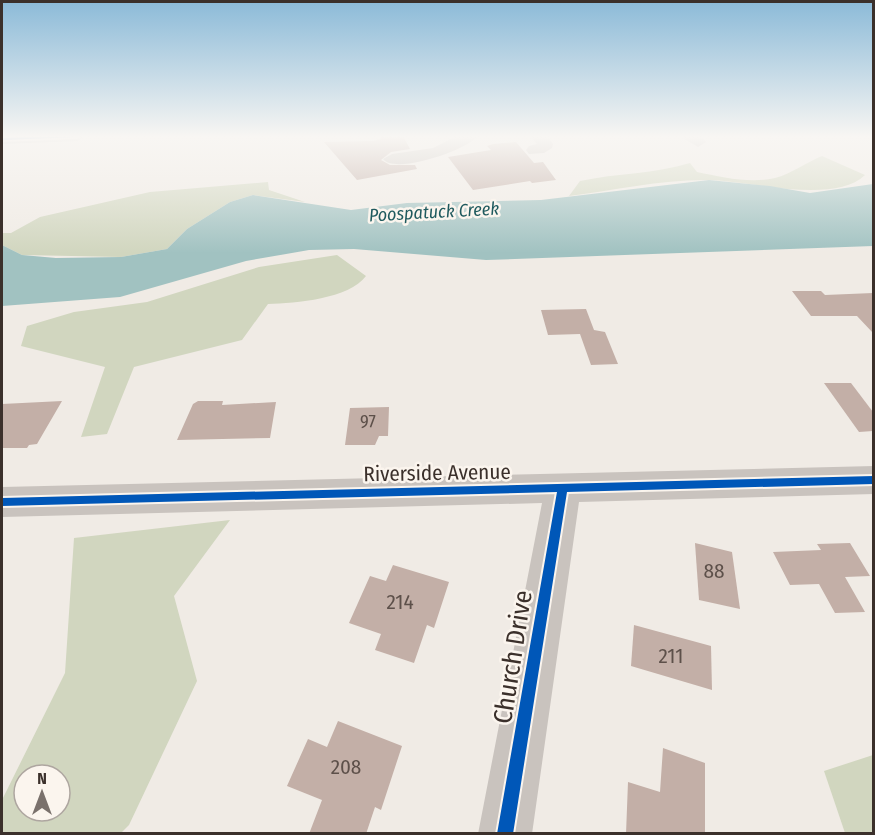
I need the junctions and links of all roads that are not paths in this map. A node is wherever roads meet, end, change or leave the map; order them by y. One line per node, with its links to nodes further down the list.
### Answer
1 (873, 480): 2 (street, Riverside Avenue)
2 (563, 487): 3 (street, Riverside Avenue); 4 (street, Church Drive)
3 (2, 502)
4 (505, 834)

